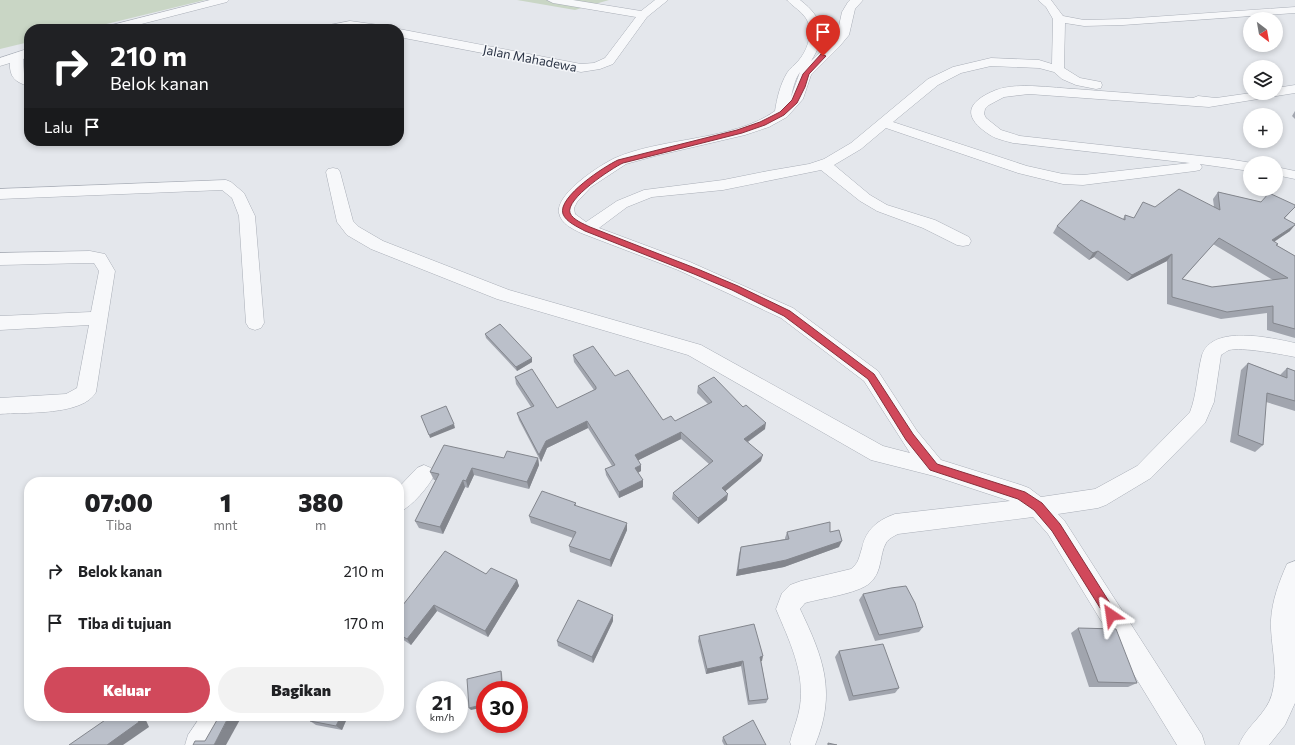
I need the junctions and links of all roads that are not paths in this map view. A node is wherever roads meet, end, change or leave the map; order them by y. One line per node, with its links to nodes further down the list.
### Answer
1 (223, 0): 10 (street)
2 (553, 0): 8 (street)
3 (662, 0): 8 (street, Jalan Mahadewa)
4 (793, 0): 21 (street)
5 (857, 0): 21 (street)
6 (1044, 0): 9 (street)
7 (1295, 10): 9 (street)
8 (643, 15): 11 (street, Jalan Mahadewa)
9 (1059, 19): 15 (street)
10 (128, 24)
11 (404, 34)
12 (24, 55): 13 (street)
13 (17, 57): 14 (street); 16 (street)
14 (0, 62)
15 (1058, 69): 20 (street); 22 (street)
16 (24, 81)
17 (1295, 89): 18 (street)
18 (1283, 91)
19 (1243, 98): 20 (street)
20 (1209, 103): 23 (street)
21 (782, 114): 30 (street)
22 (883, 123): 23 (street); 24 (street)
23 (1228, 163): 25 (street)
24 (823, 164): 30 (street); 31 (street)
25 (1243, 166)
26 (333, 172): 38 (street)
27 (1283, 172): 28 (street)
28 (1295, 175)
29 (0, 194): 35 (street)
30 (588, 229): 38 (street)
31 (963, 241)
32 (0, 259): 33 (street)
33 (98, 318): 34 (street); 37 (street)
34 (0, 323)
35 (255, 323)
36 (1295, 350): 41 (street)
37 (0, 406)
38 (934, 467): 41 (street)
39 (424, 474): 40 (street)
40 (404, 496)
41 (1038, 507): 44 (street); 46 (street)
42 (1295, 572): 47 (street)
43 (214, 721): 45 (street)
44 (802, 742)
45 (198, 745)
46 (1192, 745)
47 (1252, 745)

